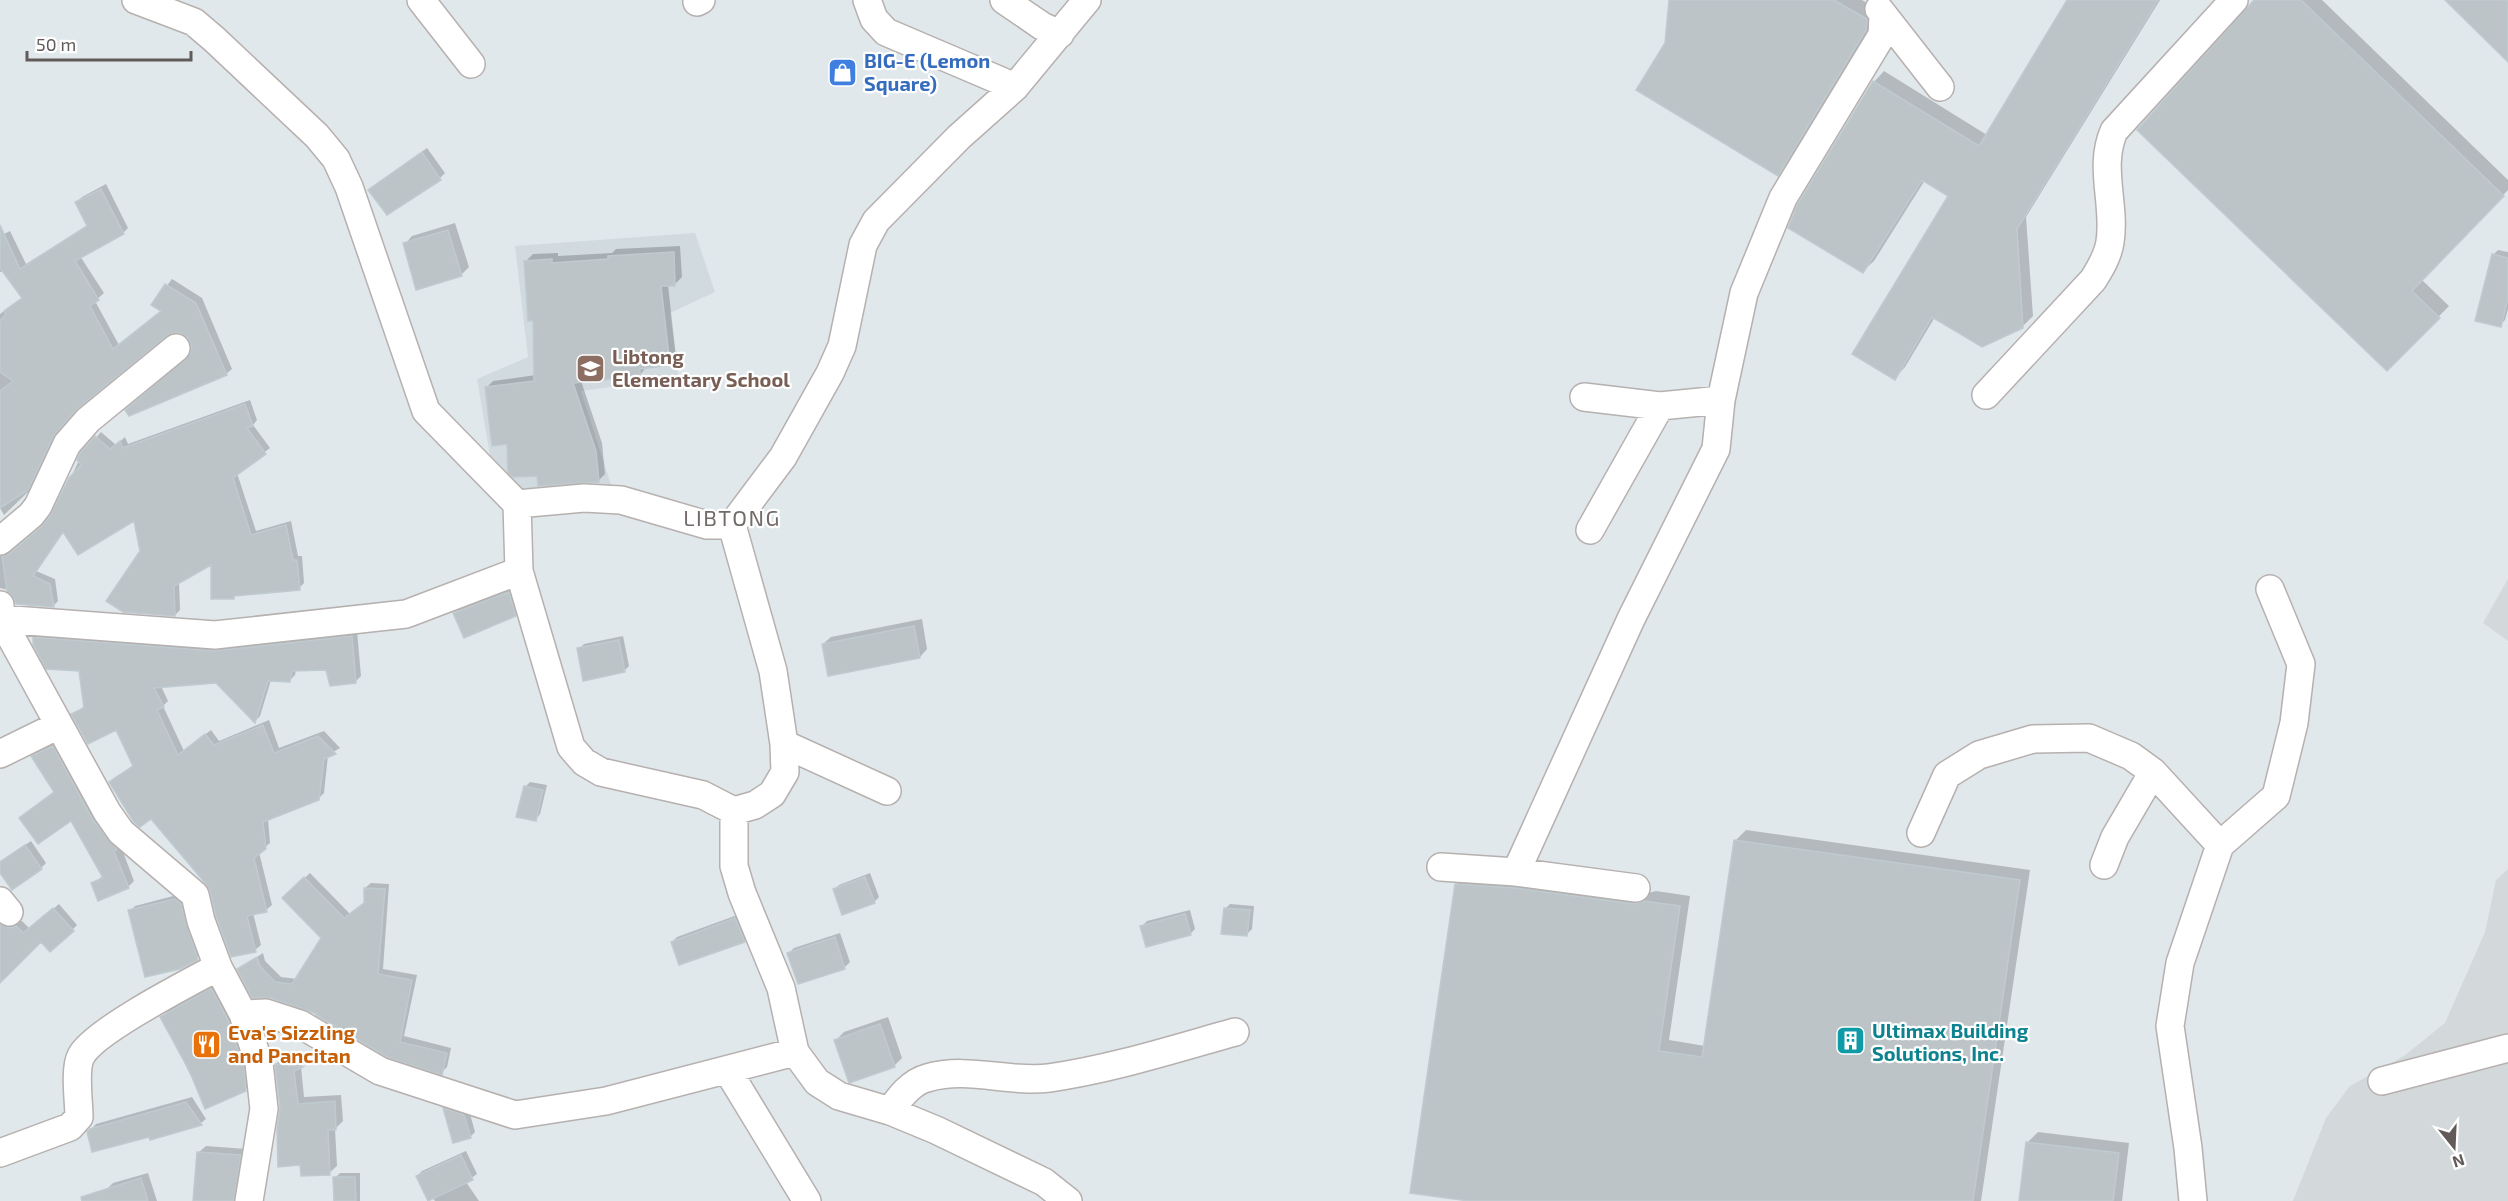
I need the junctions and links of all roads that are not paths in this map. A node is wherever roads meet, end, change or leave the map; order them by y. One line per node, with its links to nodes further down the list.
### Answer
1 (136, 0): 17 (street)
2 (421, 0): 9 (street)
3 (867, 0): 10 (street)
4 (1004, 0): 8 (street)
5 (1087, 0): 8 (street)
6 (2234, 0): 13 (street)
7 (1879, 8): 11 (street); 15 (street)
8 (1059, 34): 10 (street)
9 (471, 64)
10 (1015, 87): 18 (street)
11 (1940, 87)
12 (176, 348): 20 (street)
13 (1986, 394)
14 (1584, 397): 16 (street)
15 (1721, 400): 16 (street); 34 (street)
16 (1660, 406): 19 (street)
17 (518, 504): 18 (street); 21 (street)
18 (732, 525): 25 (street)
19 (1590, 530)
20 (0, 541)
21 (519, 571): 23 (street); 29 (street)
22 (2270, 589): 31 (street)
23 (0, 614): 24 (street)
24 (59, 725): 26 (street); 36 (street)
25 (784, 744): 28 (street); 29 (street)
26 (0, 754)
27 (2153, 772): 30 (street); 31 (street); 32 (street)
28 (887, 790)
29 (734, 811): 40 (street)
30 (1921, 833)
31 (2220, 845): 48 (street)
32 (2104, 865)
33 (1441, 867): 34 (street)
34 (1516, 872): 35 (street)
35 (1636, 888)
36 (218, 967): 37 (street); 44 (street)
37 (243, 1014): 41 (street); 45 (street)
38 (1235, 1032): 43 (street)
39 (2508, 1048): 42 (street)
40 (795, 1052): 41 (street); 43 (street)
41 (728, 1071): 46 (street)
42 (2382, 1081)
43 (890, 1111): 47 (street)
44 (0, 1153)
45 (249, 1201)
46 (807, 1201)
47 (1068, 1201)
48 (2193, 1201)

